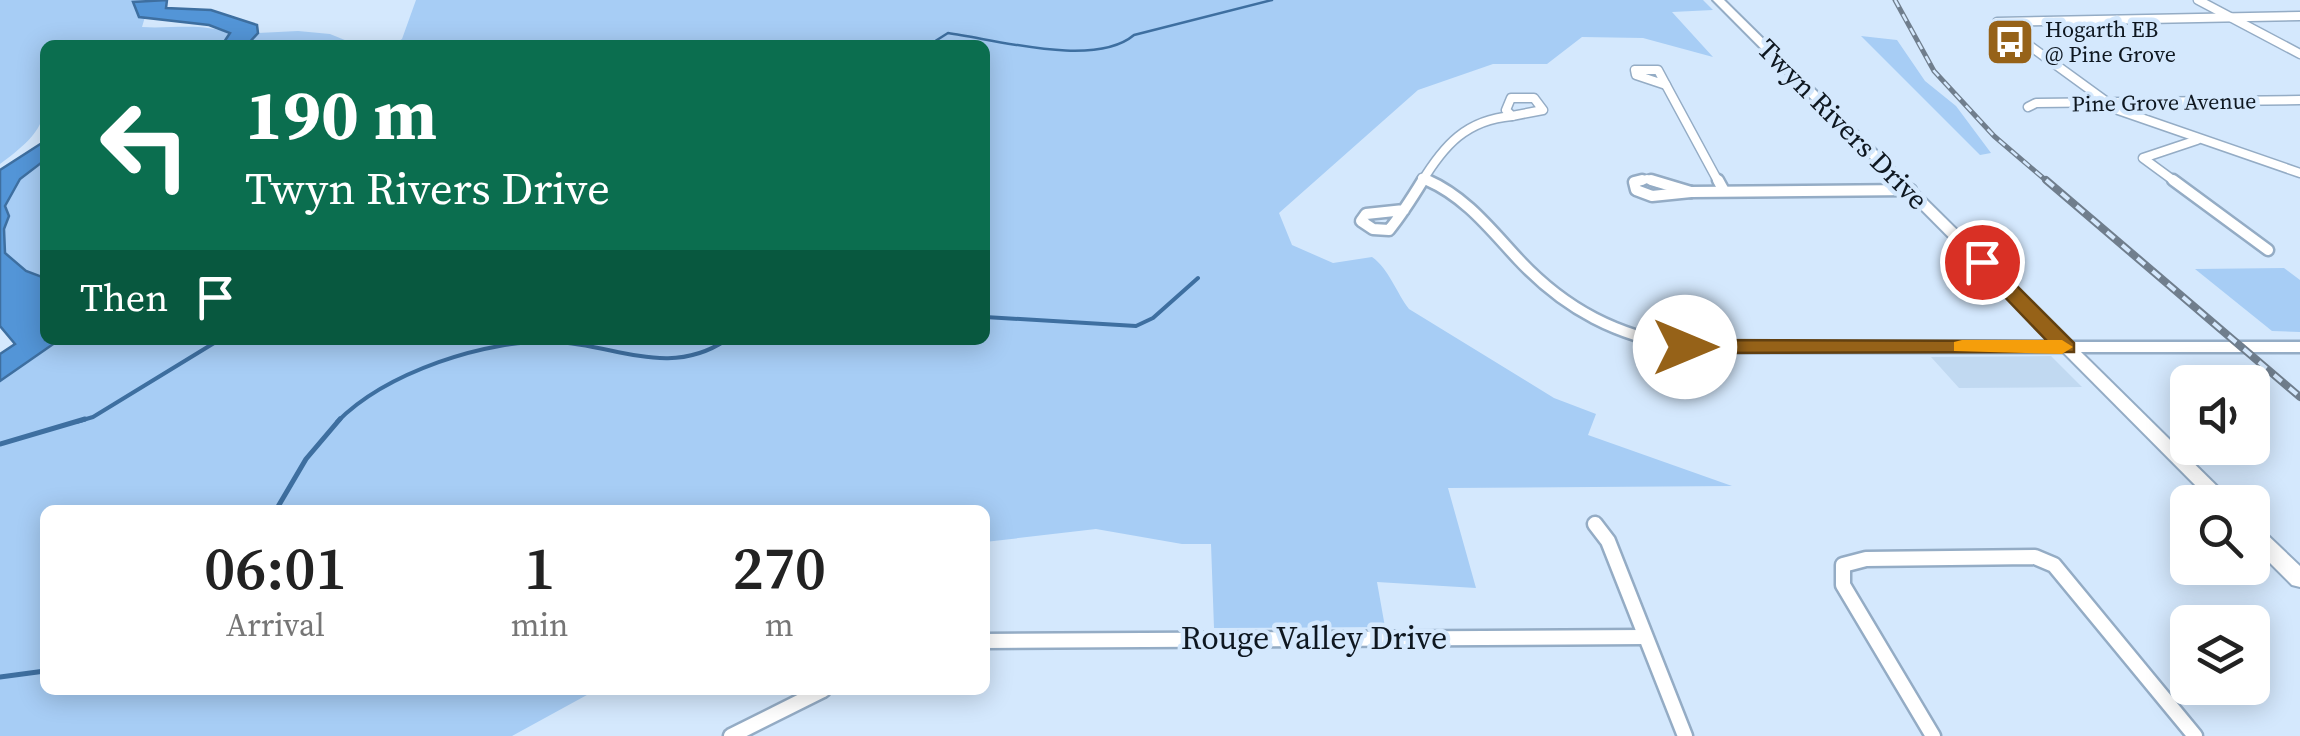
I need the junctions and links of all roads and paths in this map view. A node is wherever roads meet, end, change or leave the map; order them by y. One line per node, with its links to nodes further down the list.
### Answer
1 (1718, 0): 14 (street, Twyn Rivers Drive)
2 (2198, 0): 4 (street)
3 (2300, 16): 4 (street)
4 (2230, 17): 5 (street); 8 (street)
5 (2300, 54)
6 (1667, 85): 15 (street)
7 (2300, 100): 8 (street, Pine Grove Avenue)
8 (2108, 102): 9 (street, Pine Grove Avenue); 11 (street)
9 (2028, 107)
10 (1513, 117): 13 (street)
11 (2197, 140): 12 (street); 18 (street)
12 (2300, 173)
13 (1422, 178): 17 (street); 19 (street)
14 (1911, 190): 15 (street); 19 (street, Twyn Rivers Drive)
15 (1724, 191): 16 (street)
16 (1691, 192): 16 (street)
17 (1404, 210)
18 (2268, 250)
19 (2066, 347): 20 (street); 21 (street, Twyn Rivers Drive)
20 (2300, 347)
21 (2205, 485)
22 (1595, 524): 25 (street)
23 (2270, 550): 24 (street)
24 (2300, 579)
25 (1644, 637): 26 (street, Rouge Valley Drive); 29 (street)
26 (990, 641)
27 (812, 695): 28 (street)
28 (732, 736)
29 (1685, 736)
30 (1933, 736): 31 (street)
31 (2195, 736)

